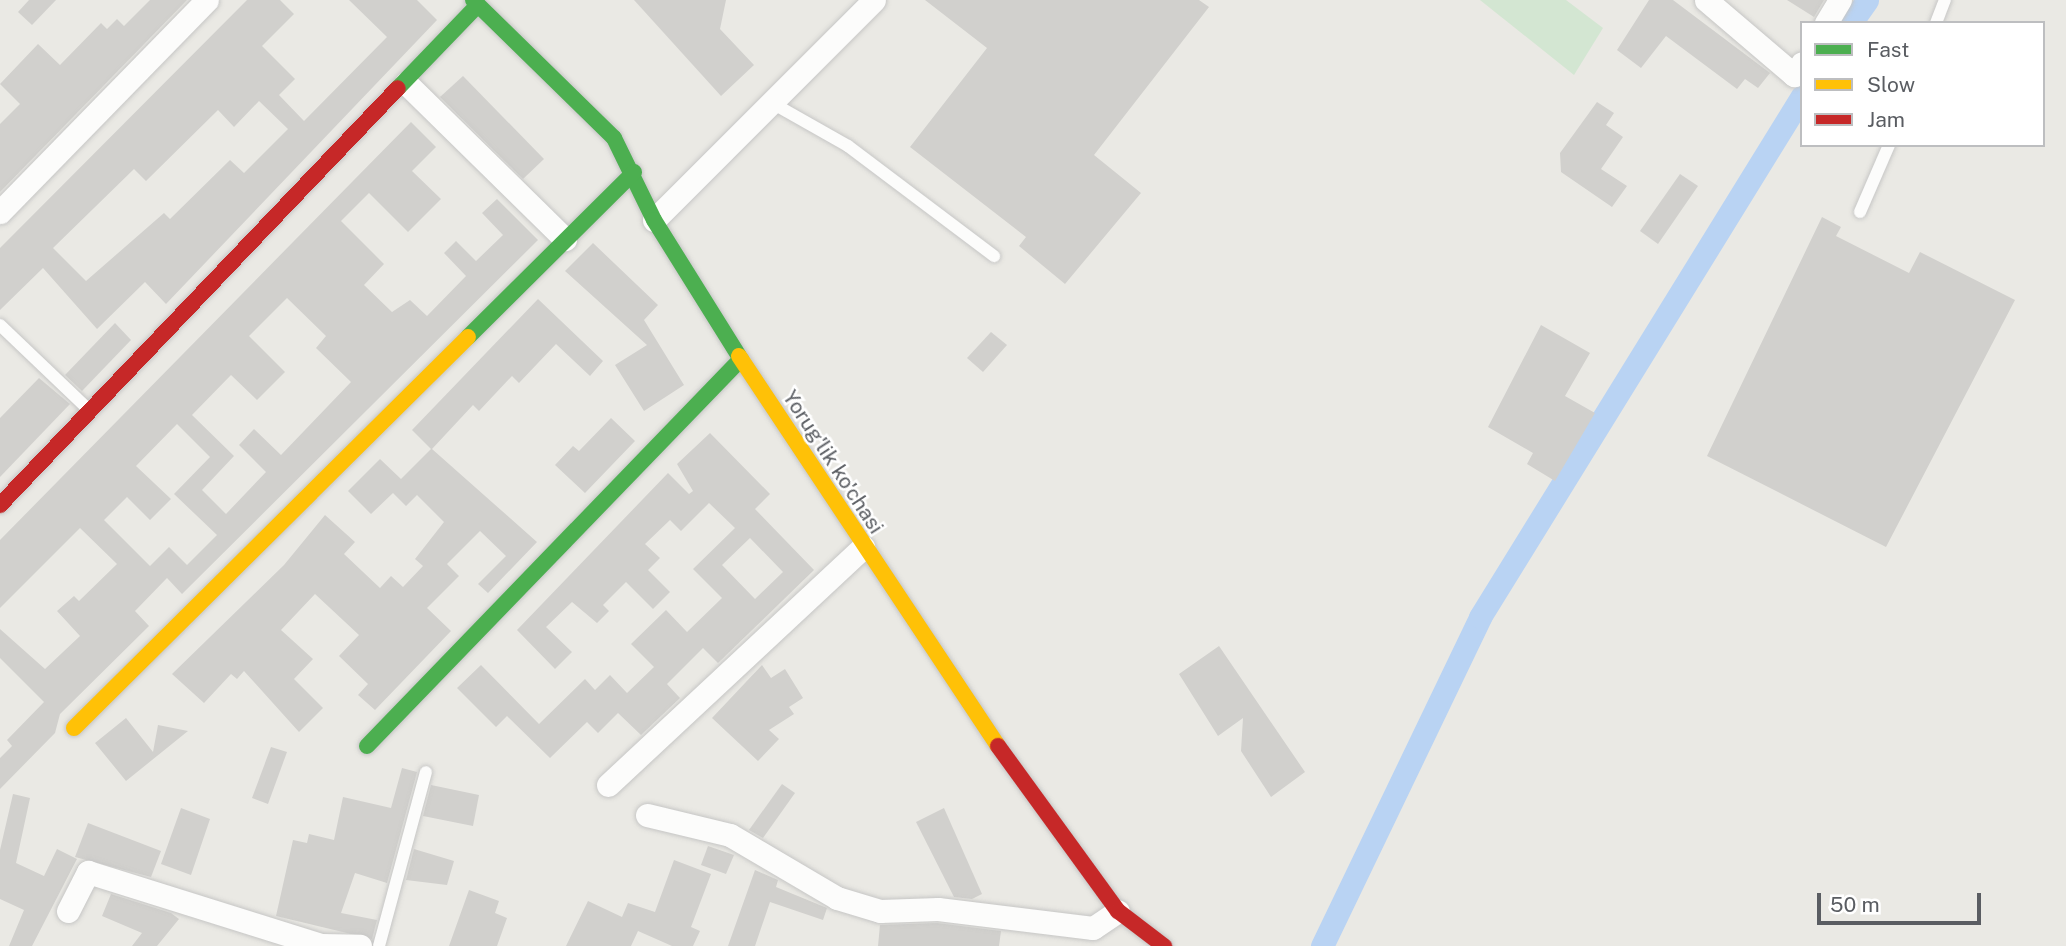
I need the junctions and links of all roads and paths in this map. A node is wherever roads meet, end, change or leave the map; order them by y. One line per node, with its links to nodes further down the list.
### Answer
1 (206, 0): 14 (street)
2 (874, 0): 11 (street)
3 (1706, 0): 9 (street)
4 (1840, 0): 7 (street)
5 (1945, 0): 8 (lane)
6 (475, 3): 10 (street); 13 (street, Yorug'lik ko'chasi)
7 (1827, 21)
8 (1937, 21)
9 (1800, 66)
10 (406, 83): 17 (street); 21 (street)
11 (772, 103): 16 (street); 18 (lane)
12 (1888, 147): 15 (lane)
13 (634, 172): 16 (street, Yorug'lik ko'chasi); 17 (street)
14 (0, 212)
15 (1860, 212)
16 (654, 220): 20 (street, Yorug'lik ko'chasi)
17 (565, 239): 24 (street)
18 (994, 256)
19 (0, 325): 21 (lane)
20 (741, 359): 23 (street, Yorug'lik ko'chasi); 25 (street)
21 (92, 412): 22 (street)
22 (0, 505)
23 (863, 547): 27 (street); 30 (street, Yorug'lik ko'chasi)
24 (74, 728)
25 (366, 746)
26 (426, 772): 32 (lane)
27 (608, 785)
28 (647, 815): 30 (street)
29 (68, 911): 31 (street)
30 (1118, 911): 33 (street, Yorug'lik ko'chasi)
31 (360, 946)
32 (379, 946)
33 (1164, 946)

